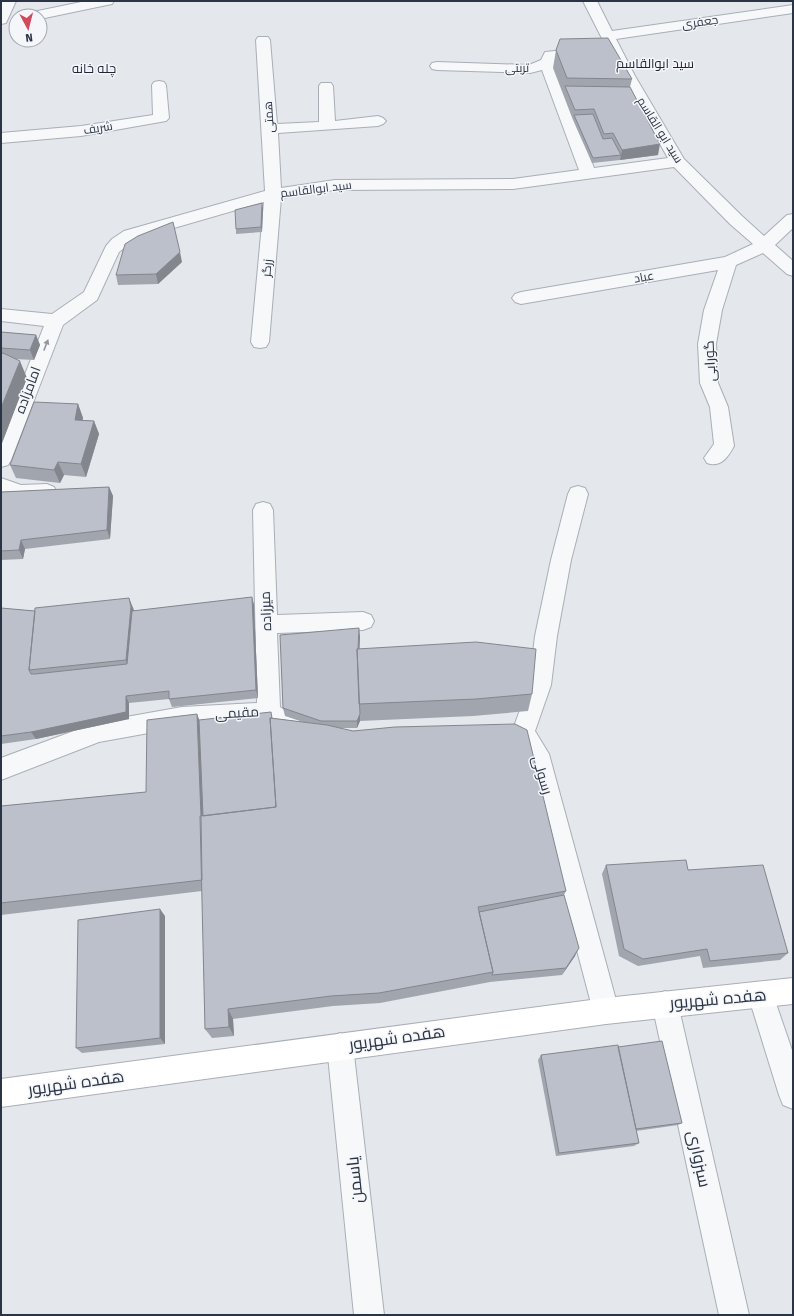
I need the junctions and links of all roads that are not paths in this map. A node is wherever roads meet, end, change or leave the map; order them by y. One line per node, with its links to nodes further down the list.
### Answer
1 (9, 1): 6 (street)
2 (106, 1): 5 (street)
3 (590, 1): 8 (street, سید ابو القاسم)
4 (793, 9): 8 (street, جعفری)
5 (48, 13)
6 (1, 21)
7 (263, 40): 15 (street, همتی)
8 (611, 43): 9 (street, تربتی); 17 (street, سید ابو القاسم)
9 (547, 63): 10 (street, تربتی); 18 (street)
10 (437, 66)
11 (159, 85): 16 (street, شریف)
12 (326, 86): 14 (street)
13 (378, 121): 14 (street)
14 (327, 126): 15 (street)
15 (270, 129): 19 (street, همتی)
16 (1, 138)
17 (678, 162): 18 (street, سید ابوالقاسم); 21 (street, سید ابو القاسم)
18 (588, 174): 19 (street, سید ابوالقاسم)
19 (273, 194): 26 (street, سید ابوالقاسم); 27 (street, زرگر)
20 (793, 219): 21 (street, عباد)
21 (764, 245): 22 (street, عباد); 23 (street, سید ابو القاسم)
22 (729, 262): 24 (street, عباد); 28 (street, گورابی)
23 (793, 270)
24 (521, 298)
25 (1, 315): 26 (street)
26 (56, 321): 29 (street, امامزاده, one-way to 26)
27 (260, 342)
28 (714, 458)
29 (1, 460)
30 (1, 486): 31 (street)
31 (68, 491)
32 (578, 494): 42 (street, رسولی)
33 (263, 510): 35 (street, میرزاده)
34 (363, 622): 35 (street)
35 (266, 624): 36 (street, میرزاده)
36 (269, 712): 37 (street, مقیمی); 38 (street, مقیمی)
37 (326, 735)
38 (1, 769)
39 (793, 991): 40 (main road, هفده شهریور)
40 (760, 995): 41 (main road, هفده شهریور); 45 (street)
41 (665, 1004): 42 (main road, هفده شهریور); 47 (street, سبزواری)
42 (606, 1011): 43 (main road, هفده شهریور)
43 (340, 1046): 44 (main road, هفده شهریور); 46 (street, یاسمن)
44 (1, 1094)
45 (793, 1095)
46 (369, 1315)
47 (734, 1315)

